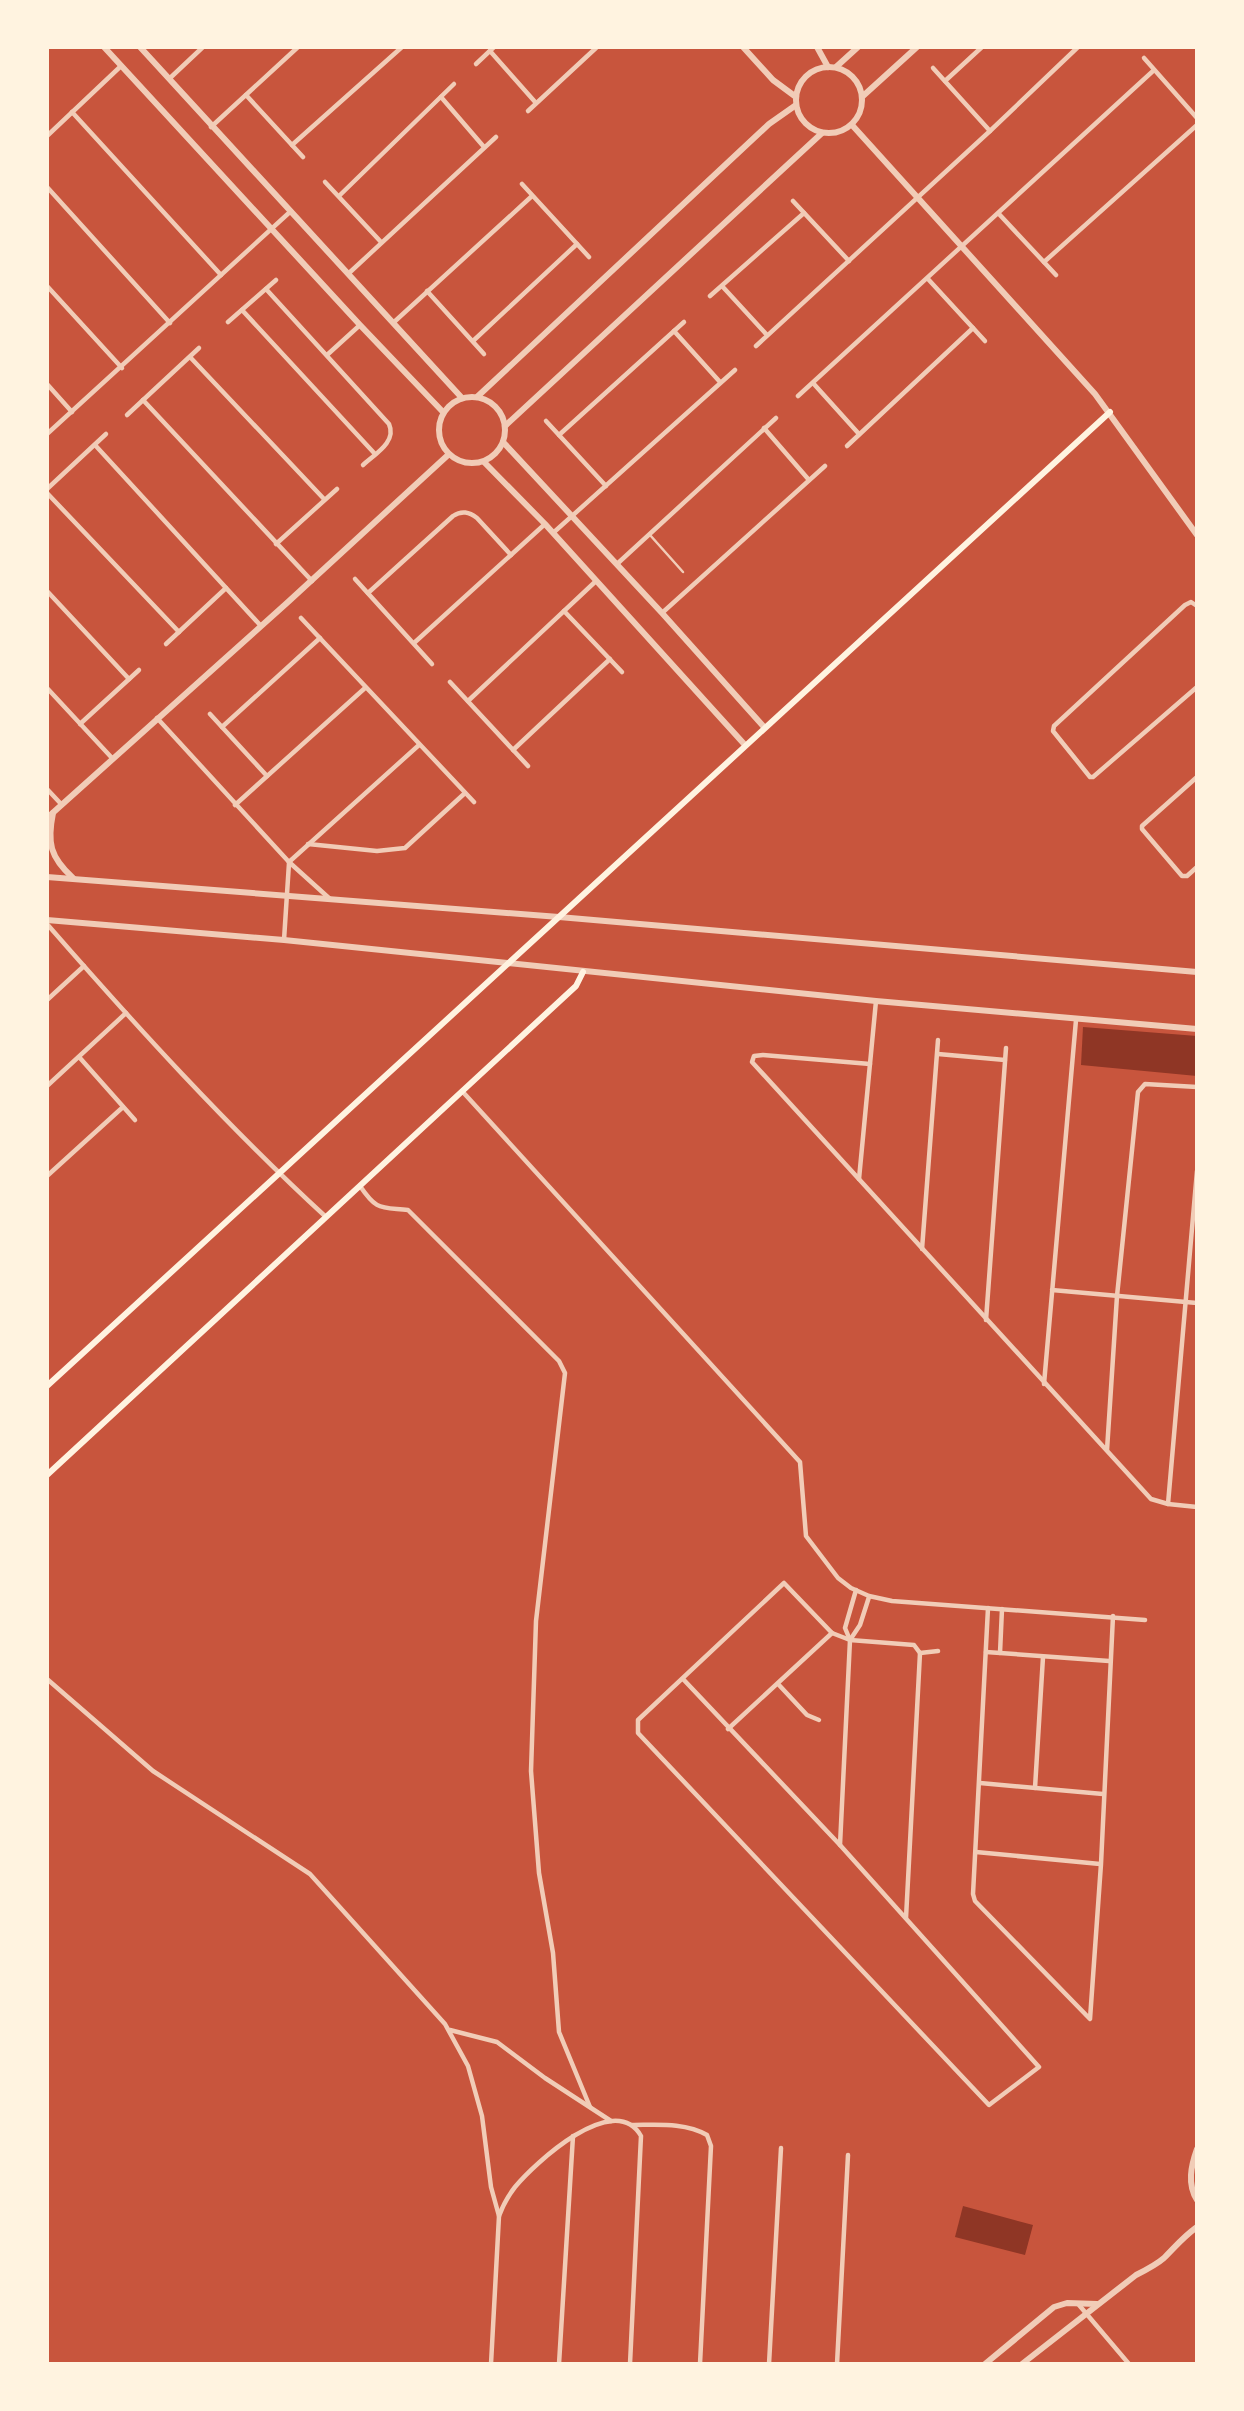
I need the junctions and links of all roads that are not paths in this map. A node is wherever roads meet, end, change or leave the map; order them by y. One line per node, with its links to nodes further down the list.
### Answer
1 (104, 47): 16 (street)
2 (140, 47): 20 (street)
3 (202, 47): 20 (street)
4 (298, 47): 23 (street)
5 (597, 47): 27 (street)
6 (743, 47): 26 (street)
7 (817, 47): 17 (street)
8 (858, 47): 17 (street)
9 (917, 47): 24 (street)
10 (982, 47): 21 (street)
11 (1078, 47): 34 (street)
12 (397, 49): 38 (street)
13 (492, 49): 15 (street); 27 (street)
14 (1144, 58): 19 (street)
15 (476, 64)
16 (121, 66): 29 (street); 51 (street)
17 (832, 67): 24 (street); 26 (street)
18 (933, 68): 21 (street)
19 (1153, 71): 30 (street); 50 (street)
20 (169, 79): 33 (street)
21 (945, 81): 34 (street)
22 (454, 85): 25 (street)
23 (246, 95): 33 (street); 38 (street)
24 (863, 96): 31 (street)
25 (441, 97): 39 (street); 44 (street)
26 (796, 101): 35 (street); 90 (street)
27 (536, 103): 28 (street)
28 (528, 111)
29 (72, 112): 36 (street); 59 (street)
30 (1197, 118)
31 (852, 125): 35 (street); 46 (street)
32 (1197, 125): 57 (street)
33 (211, 127): 48 (street)
34 (990, 131): 46 (street)
35 (822, 133): 99 (street)
36 (47, 136)
37 (496, 137): 39 (street)
38 (292, 145): 40 (street)
39 (484, 147): 52 (street)
40 (303, 157)
41 (325, 182): 44 (street)
42 (522, 184): 45 (street)
43 (47, 187): 71 (street)
44 (339, 196): 52 (street)
45 (532, 196): 53 (street); 66 (street)
46 (917, 198): 54 (street); 56 (street)
47 (793, 201): 49 (street)
48 (292, 210): 51 (street); 58 (street)
49 (804, 213): 56 (street); 64 (street)
50 (999, 214): 54 (street); 57 (street)
51 (272, 228): 59 (street); 73 (street)
52 (381, 242): 58 (street)
53 (576, 244): 55 (street); 77 (street)
54 (963, 248): 61 (street); 95 (street)
55 (589, 257)
56 (849, 261): 76 (street)
57 (1044, 261): 60 (street)
58 (348, 274): 72 (street)
59 (221, 275): 71 (street)
60 (1056, 275)
61 (928, 279): 74 (street); 87 (street)
62 (276, 280): 65 (street)
63 (47, 286): 84 (street)
64 (722, 286): 67 (street); 76 (street)
65 (266, 289): 68 (street); 82 (street)
66 (427, 291): 72 (street); 77 (street)
67 (710, 296)
68 (242, 310): 69 (street); 108 (street)
69 (228, 321)
70 (684, 321): 75 (street)
71 (170, 323): 84 (street)
72 (393, 323): 91 (street)
73 (360, 325): 82 (street); 94 (street)
74 (974, 328): 78 (street); 103 (street)
75 (674, 331): 86 (street); 104 (street)
76 (767, 335): 79 (street)
77 (472, 341): 81 (street)
78 (985, 341)
79 (756, 346)
80 (199, 348): 83 (street)
81 (484, 354)
82 (327, 355): 108 (street)
83 (190, 357): 92 (street); 117 (street)
84 (122, 368): 93 (street)
85 (735, 370): 86 (street)
86 (721, 383): 114 (street)
87 (813, 383): 89 (street); 103 (street)
88 (47, 384): 93 (street)
89 (798, 396)
90 (477, 397): 91 (street); 99 (street)
91 (462, 398): 94 (street)
92 (143, 400): 96 (street); 123 (street)
93 (72, 412): 102 (street)
94 (443, 412): 109 (street)
95 (1110, 412): 122 (street); 156 (main road)
96 (127, 415)
97 (776, 418): 100 (street)
98 (546, 421): 104 (street)
99 (505, 426): 105 (street)
100 (764, 428): 113 (street); 121 (street)
101 (106, 433): 106 (street)
102 (47, 434)
103 (859, 434): 107 (street)
104 (559, 435): 114 (street)
105 (503, 442): 110 (street); 118 (street)
106 (95, 445): 116 (street); 130 (street)
107 (847, 446)
108 (375, 454): 111 (street)
109 (448, 454): 110 (street); 128 (street)
110 (484, 462): 119 (street)
111 (363, 465)
112 (825, 466): 113 (street)
113 (809, 480): 135 (street)
114 (606, 486): 118 (street)
115 (337, 489): 117 (street)
116 (47, 491): 138 (street)
117 (324, 499): 123 (street)
118 (573, 516): 120 (street); 125 (street)
119 (545, 524): 120 (street); 124 (street)
120 (553, 533): 129 (street)
121 (649, 534): 125 (street); 126 (lane)
122 (1197, 535)
123 (276, 544): 128 (street)
124 (511, 555): 132 (street); 140 (street)
125 (617, 564): 135 (street)
126 (683, 572)
127 (355, 579): 132 (street)
128 (312, 580): 137 (street)
129 (596, 580): 134 (street); 158 (street)
130 (226, 588): 137 (street); 138 (street)
131 (47, 591): 146 (street)
132 (368, 593): 140 (street)
133 (1197, 606): 148 (street)
134 (564, 611): 142 (street); 151 (street)
135 (662, 613): 156 (street)
136 (301, 618): 139 (street)
137 (261, 626): 153 (street)
138 (179, 632): 141 (street)
139 (320, 638): 150 (street); 155 (street)
140 (414, 643): 143 (street)
141 (166, 644)
142 (610, 659): 145 (street); 159 (street)
143 (432, 664)
144 (139, 670): 146 (street)
145 (622, 672)
146 (129, 679): 154 (street)
147 (450, 682): 151 (street)
148 (1197, 687)
149 (47, 688): 154 (street)
150 (365, 688): 157 (street); 162 (street)
151 (468, 701): 159 (street)
152 (210, 714): 155 (street)
153 (157, 718): 160 (street); 168 (street)
154 (80, 724): 160 (street)
155 (222, 727): 162 (street)
156 (764, 727): 158 (main road)
157 (419, 745): 165 (street); 171 (street)
158 (745, 745): 178 (main road)
159 (513, 750): 161 (street)
160 (112, 758): 167 (street)
161 (528, 766)
162 (267, 776): 168 (street)
163 (1197, 777): 173 (street)
164 (47, 789): 167 (street)
165 (465, 793): 166 (street); 171 (street)
166 (474, 802)
167 (62, 805): 169 (street)
168 (235, 805): 172 (street)
169 (53, 812): 170 (street); 175 (street)
170 (47, 818)
171 (308, 844): 172 (street)
172 (289, 863): 176 (street); 177 (street)
173 (1197, 867)
174 (47, 877): 175 (street)
175 (74, 879): 176 (street)
176 (286, 896): 177 (street); 180 (street)
177 (332, 900): 178 (street)
178 (559, 917): 181 (main road); 184 (street)
179 (47, 922): 180 (street); 182 (street)
180 (284, 940): 181 (street)
181 (510, 963): 183 (street); 202 (main road)
182 (84, 966): 185 (street); 187 (street)
183 (583, 972): 186 (street); 198 (main road)
184 (1197, 972)
185 (47, 1000)
186 (876, 1001): 188 (street); 195 (street)
187 (126, 1013): 193 (street); 202 (street)
188 (1076, 1020): 189 (street); 208 (street)
189 (1197, 1029)
190 (939, 1040): 192 (street)
191 (1006, 1048): 194 (street)
192 (938, 1054): 194 (street); 207 (street)
193 (79, 1058): 196 (street); 199 (street)
194 (1005, 1060): 212 (street)
195 (870, 1064): 204 (street); 204 (street)
196 (47, 1086)
197 (1197, 1087): 209 (street)
198 (462, 1091): 205 (main road); 219 (street)
199 (123, 1107): 200 (street); 203 (street)
200 (135, 1120)
201 (1197, 1171): 210 (street)
202 (278, 1174): 206 (street); 214 (main road)
203 (47, 1176)
204 (859, 1180): 207 (street)
205 (360, 1186): 206 (main road); 246 (street)
206 (326, 1217): 216 (main road)
207 (922, 1250): 212 (street)
208 (1052, 1290): 209 (street); 213 (street)
209 (1118, 1296): 210 (street); 215 (street)
210 (1185, 1302): 211 (street); 217 (street)
211 (1197, 1303)
212 (986, 1321): 213 (street)
213 (1044, 1385): 215 (street)
214 (47, 1386)
215 (1107, 1451): 217 (street)
216 (47, 1475)
217 (1168, 1504): 218 (street)
218 (1197, 1507)
219 (856, 1590): 220 (street); 226 (street)
220 (869, 1596): 221 (street); 226 (street)
221 (988, 1608): 222 (street); 228 (street)
222 (1002, 1609): 223 (street); 230 (street)
223 (1113, 1616): 224 (street); 232 (street)
224 (1145, 1619)
225 (832, 1633): 226 (street); 234 (street); 235 (street)
226 (850, 1640): 229 (street); 241 (street)
227 (938, 1651): 229 (street)
228 (986, 1652): 230 (street); 238 (street)
229 (920, 1653): 244 (street)
230 (1000, 1653): 231 (street)
231 (1043, 1657): 232 (street); 239 (street)
232 (1109, 1661): 240 (street)
233 (47, 1679): 245 (street)
234 (683, 1679): 237 (street); 244 (street)
235 (779, 1685): 236 (street); 237 (street)
236 (819, 1720)
237 (728, 1729): 241 (street)
238 (980, 1783): 239 (street); 242 (street)
239 (1035, 1788): 240 (street)
240 (1103, 1794): 243 (street)
241 (840, 1845): 244 (street)
242 (976, 1852): 243 (street); 243 (street)
243 (1101, 1864)
244 (906, 1919)
245 (449, 2030): 246 (street); 254 (street)
246 (590, 2107): 247 (street)
247 (612, 2121): 248 (street); 249 (street)
248 (631, 2125): 262 (street); 263 (street)
249 (573, 2136): 254 (street); 261 (street)
250 (781, 2148): 264 (street)
251 (1197, 2149): 253 (street)
252 (848, 2155): 265 (street)
253 (1197, 2200)
254 (499, 2216): 260 (street)
255 (1197, 2227): 257 (street)
256 (1079, 2305): 257 (street); 258 (street); 266 (street)
257 (1097, 2305): 258 (street)
258 (1086, 2314): 259 (street); 268 (street)
259 (1031, 2361): 267 (street)
260 (491, 2364)
261 (559, 2364)
262 (631, 2364)
263 (700, 2364)
264 (769, 2364)
265 (837, 2364)
266 (985, 2364)
267 (1023, 2364)
268 (1129, 2364)

